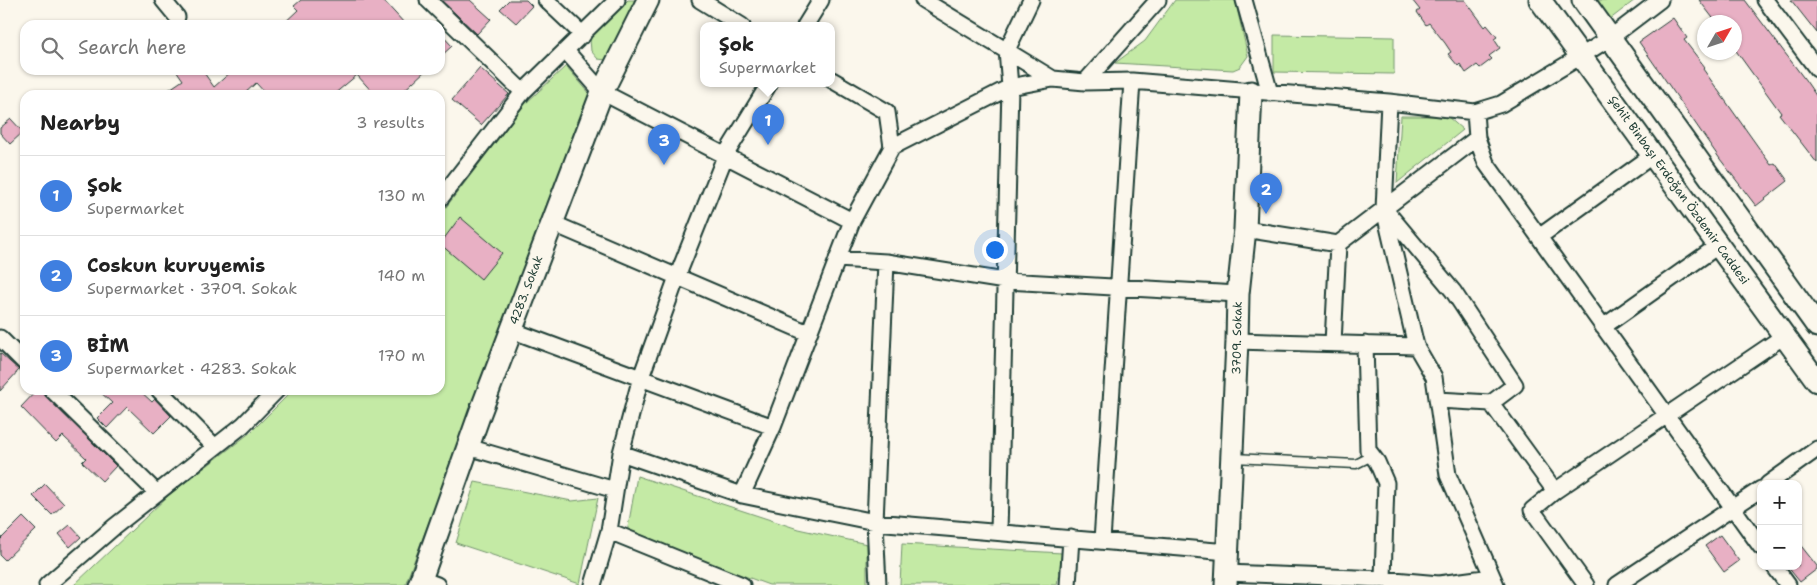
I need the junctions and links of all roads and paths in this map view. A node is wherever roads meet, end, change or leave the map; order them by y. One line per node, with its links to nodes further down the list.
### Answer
1 (164, 0): 16 (street)
2 (428, 0): 31 (street)
3 (546, 0): 19 (street)
4 (617, 0): 19 (street)
5 (648, 0): 32 (street, 4283. Sokak)
6 (700, 0): 17 (street)
7 (821, 0): 18 (street)
8 (923, 0): 21 (street)
9 (1031, 0): 21 (street)
10 (1158, 0): 28 (street)
11 (1244, 0): 33 (street)
12 (1540, 0): 23 (street, Şehit Binbaşı Erdoğan Özdemir Caddesi)
13 (1582, 0): 20 (street)
14 (1660, 0): 20 (street)
15 (1765, 0): 24 (street)
16 (177, 17)
17 (736, 22)
18 (807, 22)
19 (583, 35): 22 (street)
20 (1610, 38): 23 (street); 54 (street)
21 (1007, 50): 25 (street); 30 (street)
22 (566, 51): 31 (street); 32 (street)
23 (1581, 56): 35 (street); 39 (street, Şehit Binbaşı Erdoğan Özdemir Caddesi)
24 (1817, 69)
25 (1053, 79): 28 (street); 30 (street)
26 (1132, 81): 28 (street); 33 (street); 52 (street)
27 (835, 82): 37 (street)
28 (1085, 82)
29 (767, 87): 38 (street)
30 (1010, 87): 37 (street); 51 (street)
31 (523, 92): 40 (street)
32 (602, 92): 38 (street); 43 (street, 4283. Sokak)
33 (1260, 93): 34 (street); 44 (street, 3709. Sokak)
34 (1390, 102): 35 (street); 41 (street)
35 (1475, 112): 36 (street)
36 (1477, 138): 41 (street); 45 (street)
37 (892, 146): 42 (street)
38 (726, 154): 42 (street); 50 (street)
39 (1653, 155): 45 (street); 47 (street, Şehit Binbaşı Erdoğan Özdemir Caddesi)
40 (445, 193)
41 (1384, 209): 46 (street); 63 (street); 71 (street)
42 (852, 221): 48 (street)
43 (552, 223): 50 (street); 56 (street, 4283. Sokak)
44 (1245, 229): 46 (street); 53 (street, 3709. Sokak)
45 (1539, 236): 55 (street)
46 (1338, 244): 61 (street)
47 (1718, 246): 55 (street); 58 (street, Şehit Binbaşı Erdoğan Özdemir Caddesi)
48 (837, 259): 49 (street); 57 (street)
49 (886, 262): 51 (street); 87 (street)
50 (677, 277): 57 (street); 65 (street)
51 (1005, 281): 52 (street); 89 (street)
52 (1119, 286): 53 (street); 91 (street)
53 (1238, 294): 60 (street, 3709. Sokak)
54 (1814, 316)
55 (1603, 327): 72 (street)
56 (511, 330): 65 (street); 75 (street, 4283. Sokak)
57 (808, 333): 73 (street)
58 (1784, 336): 66 (street, Şehit Binbaşı Erdoğan Özdemir Caddesi); 72 (street)
59 (0, 338): 64 (street)
60 (1237, 341): 61 (street); 79 (street, 3709. Sokak)
61 (1333, 343): 62 (street)
62 (1365, 344): 63 (street); 78 (street)
63 (1416, 346): 70 (street)
64 (20, 358)
65 (641, 377): 73 (street); 77 (street)
66 (1817, 381)
67 (57, 395): 84 (street)
68 (164, 395): 74 (street)
69 (272, 395): 74 (street)
70 (1438, 400): 71 (street); 97 (street)
71 (1491, 403): 82 (street)
72 (1667, 416): 82 (street); 86 (street)
73 (772, 427): 85 (street)
74 (215, 447): 84 (street)
75 (468, 447): 81 (street); 98 (street, 4283. Sokak)
76 (1817, 449): 80 (street)
77 (621, 453): 81 (street); 85 (street)
78 (1372, 456): 79 (lane); 96 (street)
79 (1232, 458): 93 (street, 3709. Sokak)
80 (1774, 480)
81 (615, 490): 88 (street)
82 (1555, 491): 105 (street)
83 (1757, 492): 86 (street)
84 (156, 493): 99 (street)
85 (742, 495): 87 (street)
86 (1733, 508): 92 (street); 106 (street)
87 (875, 522): 89 (street); 102 (street)
88 (610, 531): 100 (street); 101 (street)
89 (999, 532): 90 (street)
90 (1072, 538): 91 (street); 103 (street)
91 (1102, 541): 93 (street)
92 (1757, 541)
93 (1228, 552): 95 (street, 3709. Sokak)
94 (1777, 570): 107 (street)
95 (1226, 579): 96 (street)
96 (1383, 579): 104 (street)
97 (1494, 581): 104 (street)
98 (426, 583)
99 (47, 585)
100 (593, 585)
101 (742, 585)
102 (878, 585)
103 (1068, 585)
104 (1439, 585)
105 (1586, 585)
106 (1617, 585)
107 (1788, 585)

